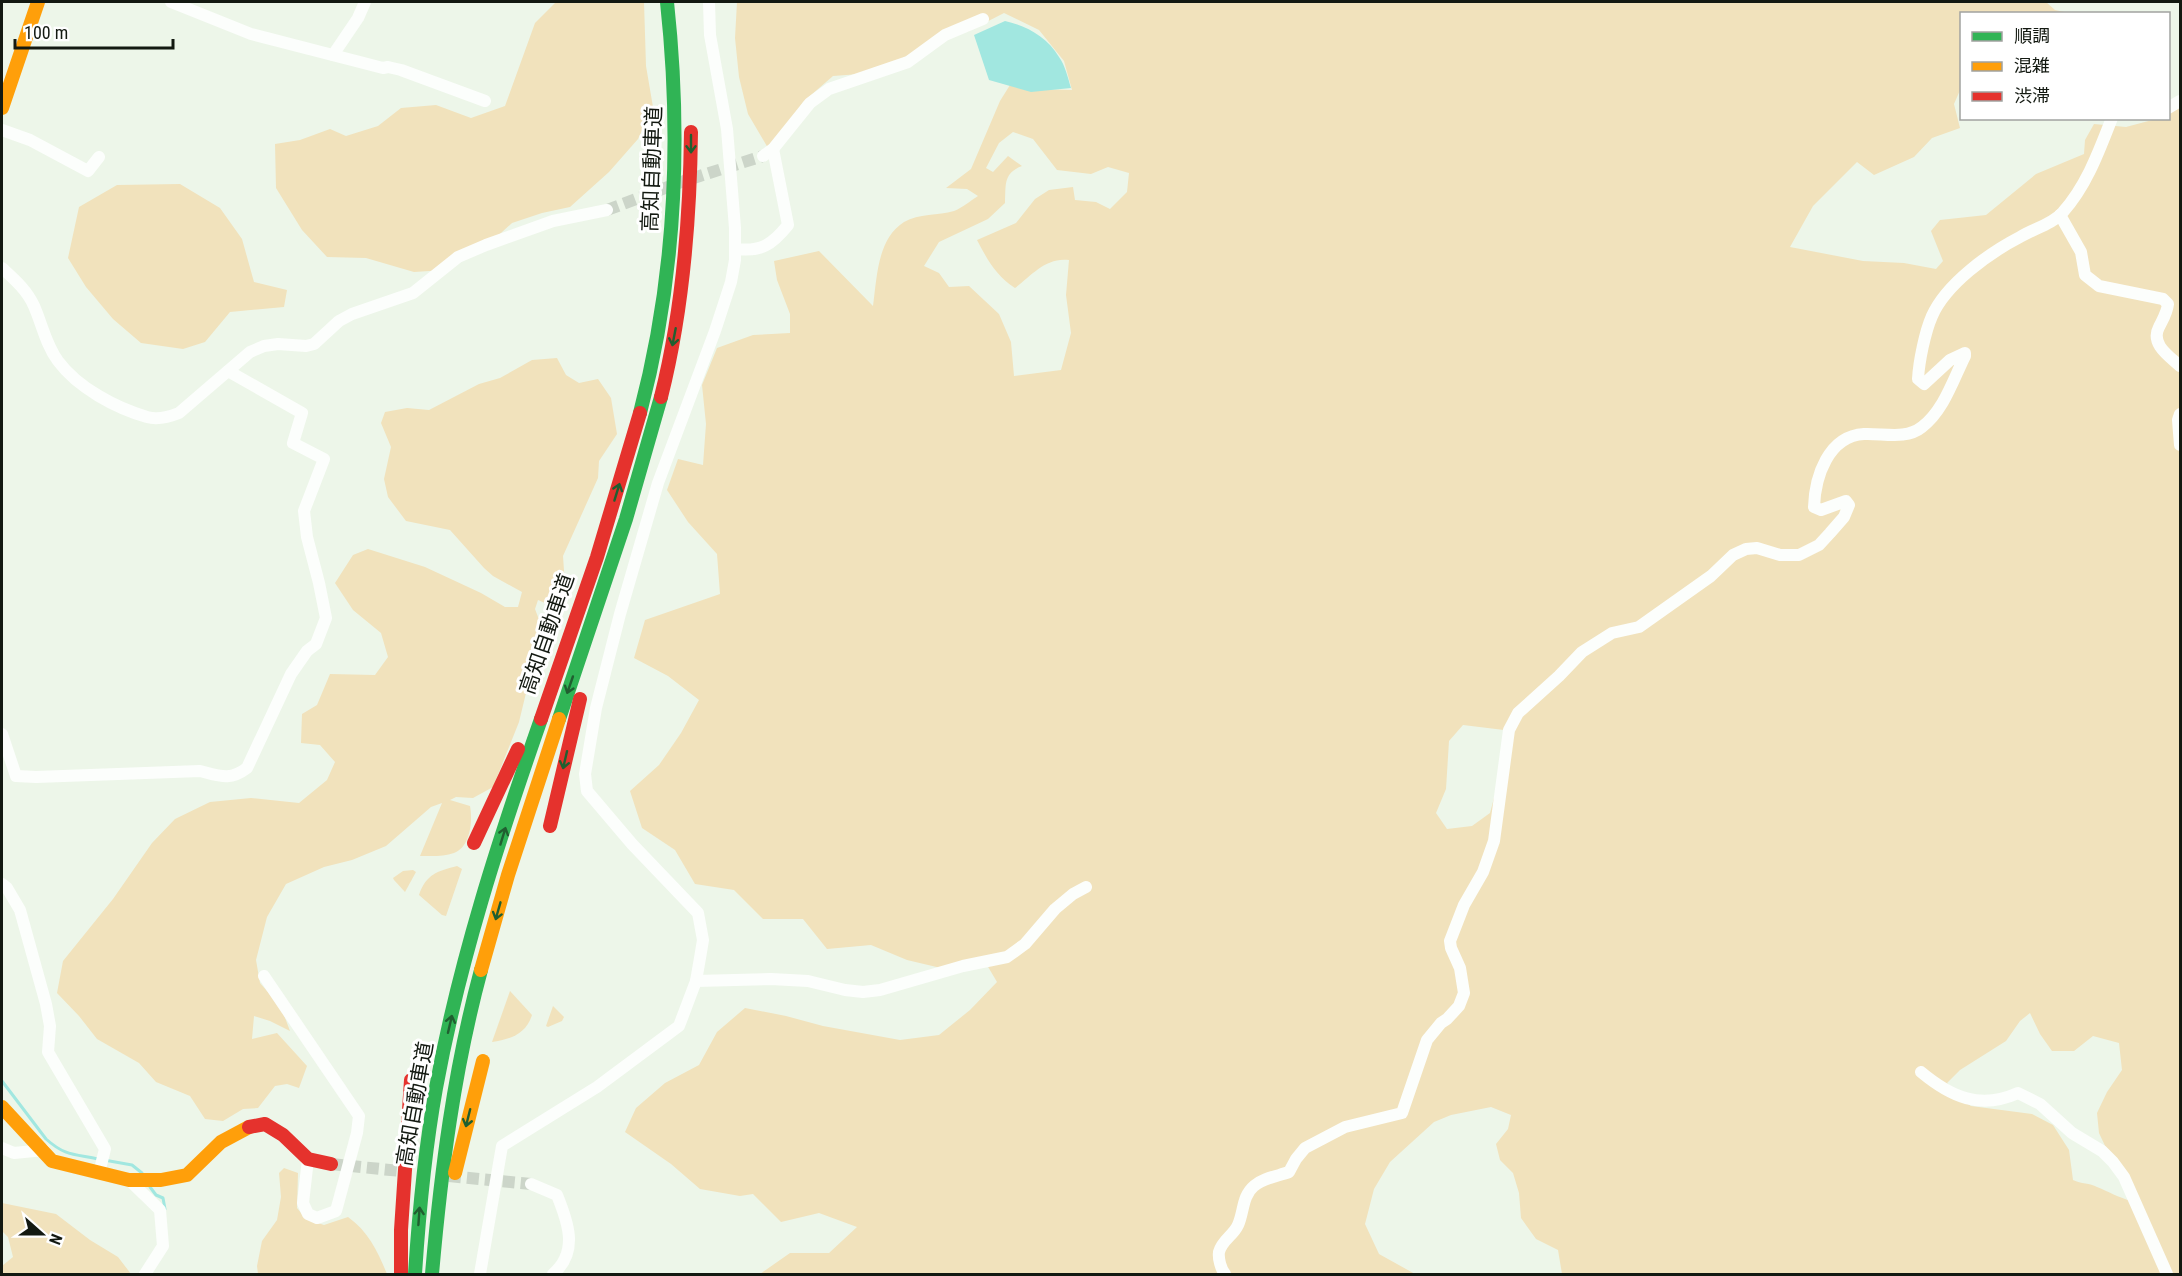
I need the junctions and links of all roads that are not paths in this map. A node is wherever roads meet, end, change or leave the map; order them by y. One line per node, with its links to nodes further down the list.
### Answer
1 (39, 2): 9 (main road)
2 (171, 2): 7 (street)
3 (365, 2): 7 (street)
4 (667, 2): 22 (main road, 高知自動車道, one-way to 4)
5 (709, 2): 16 (street)
6 (984, 19): 16 (street)
7 (333, 55): 8 (street)
8 (485, 101)
9 (2, 108)
10 (691, 120): 23 (main road, 高知自動車道, one-way to 23)
11 (2111, 120): 15 (street)
12 (2, 130): 13 (street)
13 (99, 157)
14 (607, 210): 19 (street)
15 (2060, 215): 18 (street); 49 (street)
16 (735, 249): 30 (street)
17 (2, 268): 19 (street)
18 (2181, 366)
19 (228, 371): 24 (street)
20 (2181, 414): 21 (street)
21 (2181, 445)
22 (610, 515): 26 (main road); 44 (main road, 高知自動車道, one-way to 22)
23 (627, 520): 25 (main road, one-way to 25); 45 (main road, 高知自動車道, one-way to 45)
24 (2, 734)
25 (550, 826)
26 (474, 843)
27 (2, 884): 38 (street)
28 (1086, 887): 30 (street)
29 (264, 976): 37 (street)
30 (696, 981): 47 (street)
31 (483, 1061): 46 (main road, one-way to 46)
32 (1921, 1071): 50 (street)
33 (411, 1080): 43 (main road)
34 (2, 1107): 36 (main road)
35 (2, 1148): 36 (street)
36 (44, 1150): 38 (main road)
37 (308, 1159): 39 (main road); 40 (main road)
38 (101, 1164): 40 (main road)
39 (331, 1164)
40 (134, 1180): 42 (street)
41 (531, 1184): 48 (street)
42 (145, 1275)
43 (401, 1275)
44 (415, 1275)
45 (432, 1275)
46 (441, 1275)
47 (480, 1275)
48 (553, 1275)
49 (1225, 1275)
50 (2167, 1275)

